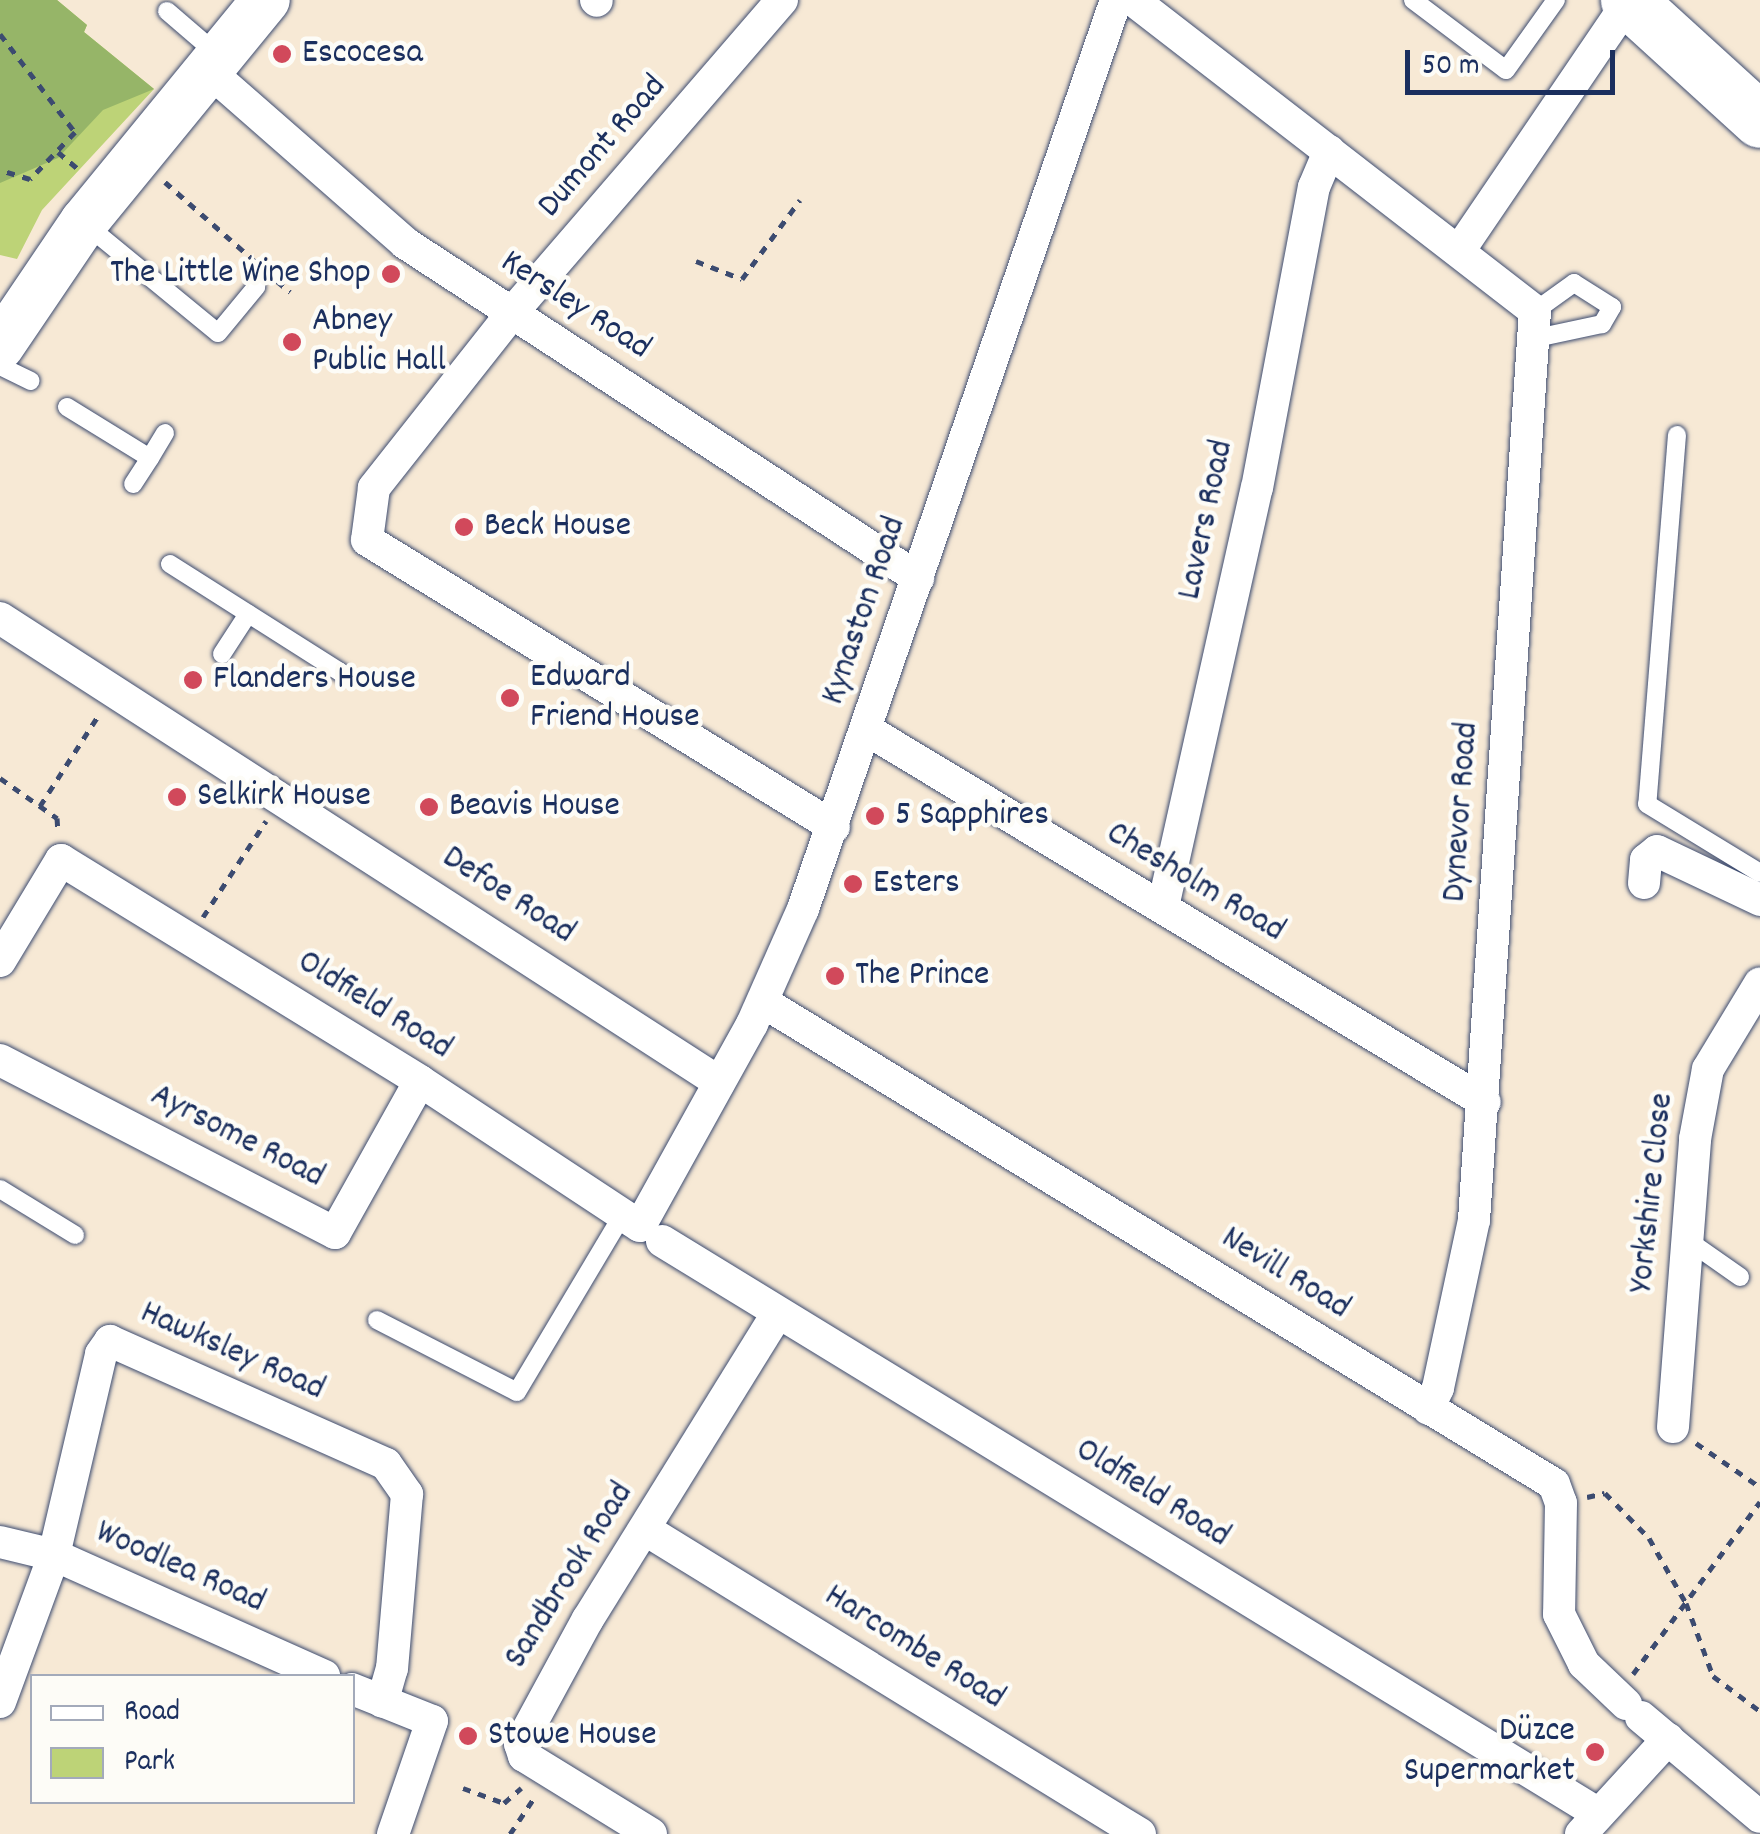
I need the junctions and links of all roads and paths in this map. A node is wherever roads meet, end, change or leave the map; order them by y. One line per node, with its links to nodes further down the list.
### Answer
1 (266, 0): 10 (main road)
2 (782, 0): 25 (street, Dumont Road)
3 (1116, 0): 35 (street, Kynaston Road)
4 (1133, 0): 13 (street, Dynevor Road)
5 (1413, 0): 6 (lane)
6 (1556, 0)
7 (1628, 0): 11 (highway); 19 (street)
8 (167, 12): 10 (lane)
9 (0, 34): 12 (path)
10 (216, 65): 14 (main road); 25 (street, Kersley Road)
11 (1760, 120)
12 (58, 152): 15 (path); 16 (path)
13 (1329, 152): 19 (street, Dynevor Road); 50 (street, Lavers Road)
14 (136, 158): 18 (main road); 21 (path)
15 (0, 170)
16 (81, 172)
17 (800, 200): 20 (path)
18 (84, 222): 23 (lane); 26 (main road)
19 (1460, 250): 58 (street, Dynevor Road)
20 (696, 261)
21 (260, 266)
22 (275, 279): 24 (path)
23 (256, 287)
24 (290, 292)
25 (512, 313): 35 (street, Kersley Road); 45 (street, Dumont Road)
26 (0, 346)
27 (0, 366): 28 (lane)
28 (31, 381)
29 (68, 407): 32 (lane)
30 (165, 433): 32 (lane)
31 (1677, 435): 47 (lane)
32 (150, 458): 33 (lane)
33 (134, 484)
34 (170, 564): 36 (lane)
35 (918, 578): 41 (street, Kynaston Road)
36 (248, 614): 38 (lane); 39 (lane)
37 (0, 618): 40 (street, Defoe Road)
38 (222, 654)
39 (342, 673)
40 (115, 690): 43 (street, Defoe Road); 44 (path)
41 (866, 730): 45 (street, Kynaston Road); 50 (street, Chesholm Road)
42 (0, 778): 44 (path)
43 (281, 798): 51 (path); 57 (street, Defoe Road)
44 (40, 806): 46 (path)
45 (834, 827): 54 (street, Kynaston Road)
46 (61, 860): 51 (street, Oldfield Road); 52 (street)
47 (1760, 873)
48 (1644, 883): 49 (street)
49 (1760, 900)
50 (1163, 907): 58 (street, Chesholm Road)
51 (189, 938): 56 (street, Oldfield Road)
52 (0, 961)
53 (1760, 983): 62 (street, Yorkshire Close)
54 (763, 1002): 57 (street, Kynaston Road); 66 (street, Nevill Road)
55 (0, 1060): 56 (street, Ayrsome Road)
56 (420, 1081): 60 (street, Oldfield Road)
57 (719, 1082): 60 (street, Kynaston Road)
58 (1485, 1102): 66 (street, Dynevor Road)
59 (0, 1189): 61 (lane)
60 (642, 1227): 64 (street, Oldfield Road); 65 (lane)
61 (75, 1235)
62 (1686, 1240): 63 (lane); 67 (street, Yorkshire Close)
63 (1740, 1278)
64 (777, 1314): 71 (street, Sandbrook Road); 85 (street, Oldfield Road)
65 (377, 1320)
66 (1428, 1409): 70 (street, Nevill Road)
67 (1673, 1427): 68 (path)
68 (1760, 1487)
69 (1760, 1502): 74 (path)
70 (1561, 1503): 74 (path); 78 (street)
71 (646, 1530): 81 (street, Sandbrook Road); 89 (street, Harcombe Road)
72 (0, 1542): 73 (street, Woodlea Road)
73 (54, 1555): 75 (street, Woodlea Road); 76 (street, Hawksley Road); 77 (street, Hawksley Road)
74 (1686, 1603): 78 (path); 79 (path)
75 (320, 1674)
76 (367, 1696): 86 (street)
77 (0, 1702)
78 (1628, 1706): 80 (street)
79 (1760, 1711)
80 (1668, 1739): 84 (street); 85 (street)
81 (551, 1773): 87 (path); 88 (street, Sandbrook Road)
82 (463, 1788): 83 (path)
83 (509, 1799)
84 (1760, 1818)
85 (1590, 1824)
86 (393, 1834)
87 (510, 1834)
88 (652, 1834)
89 (1140, 1834)

